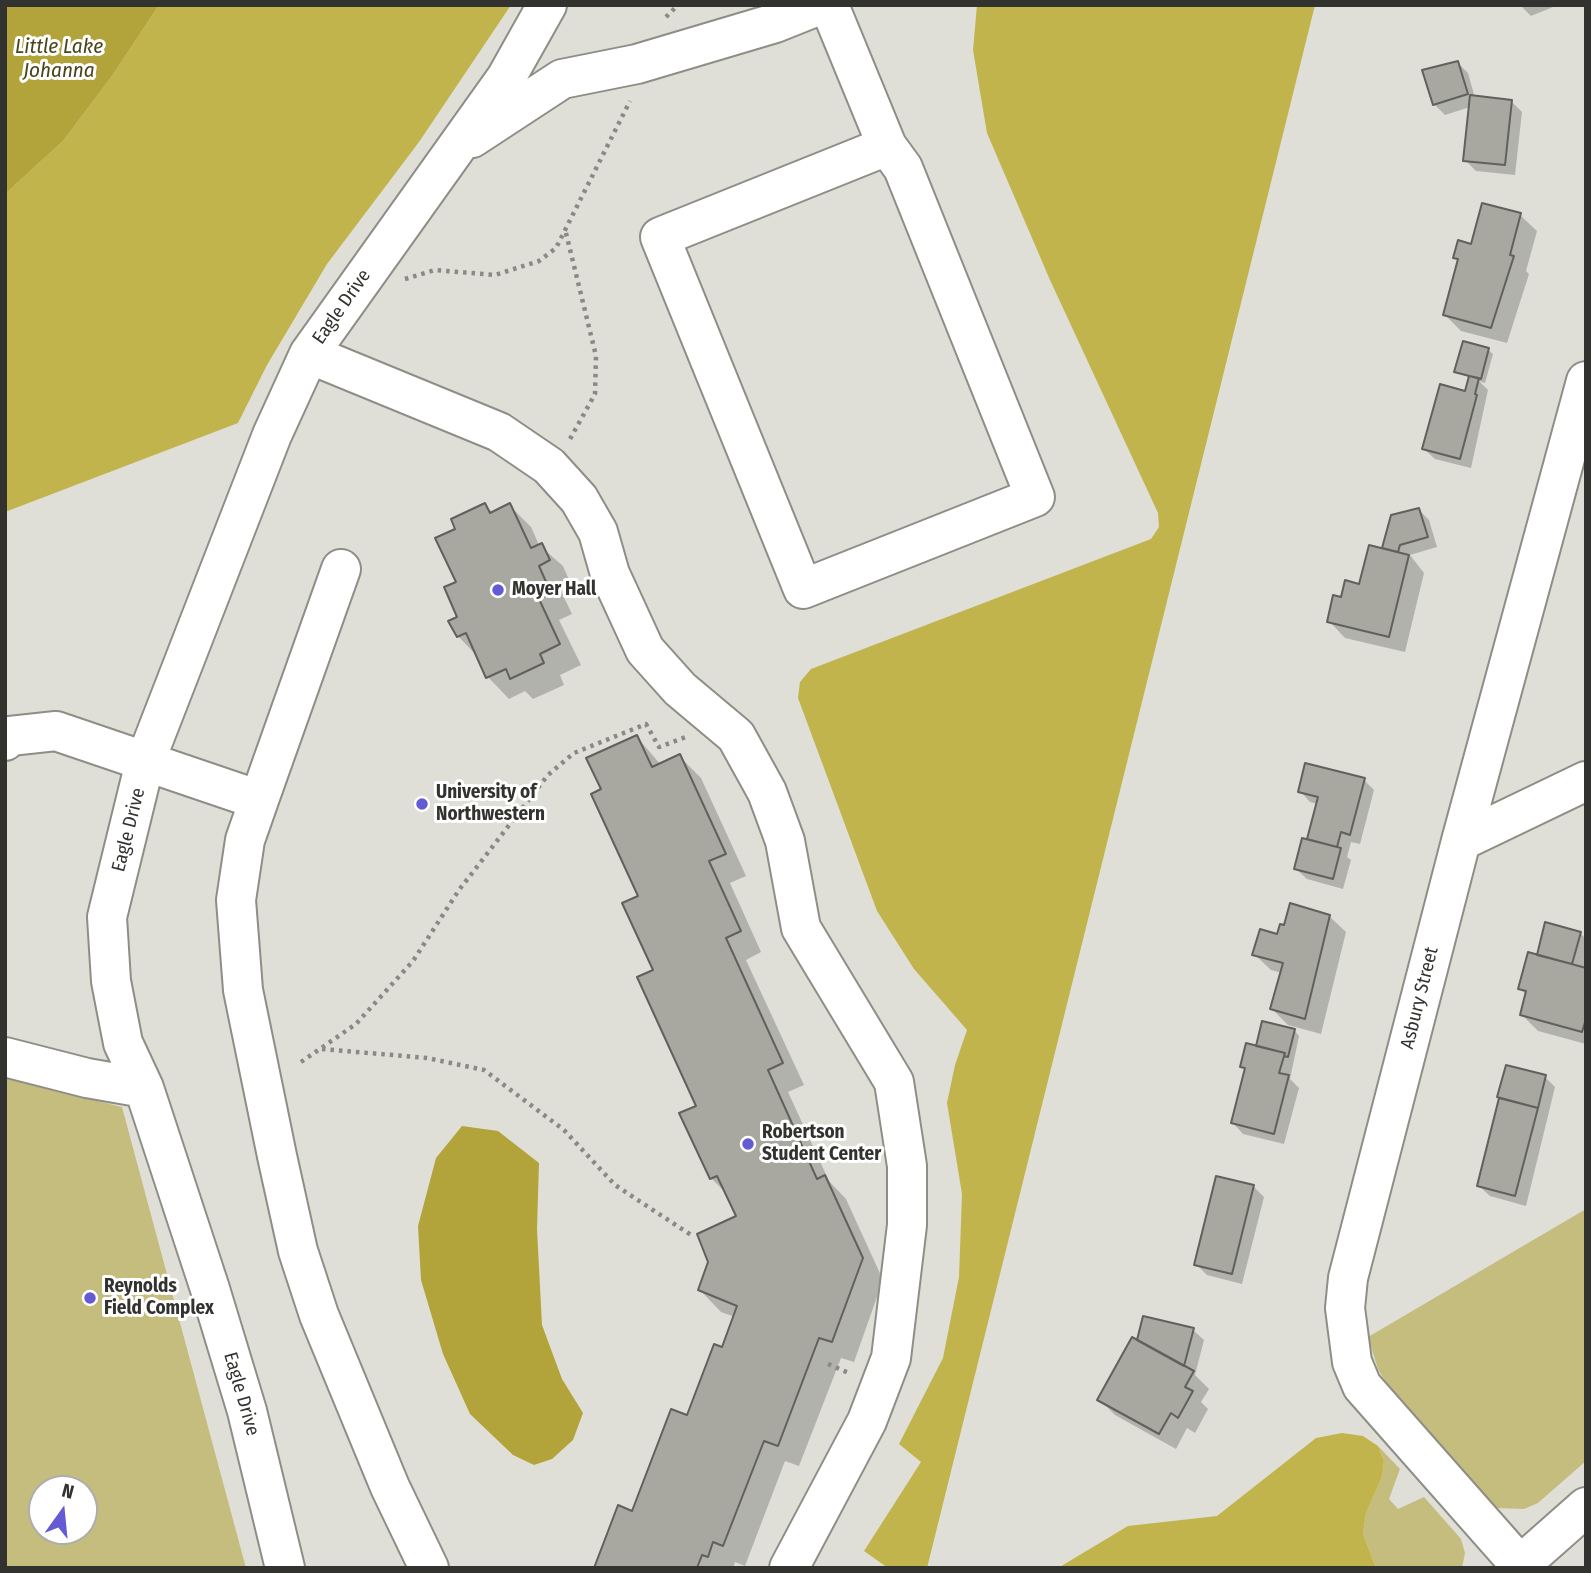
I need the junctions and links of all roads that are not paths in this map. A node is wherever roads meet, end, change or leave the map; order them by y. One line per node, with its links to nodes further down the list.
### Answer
1 (820, 5): 4 (main road, Eagle Drive)
2 (829, 5): 6 (main road)
3 (539, 18): 4 (main road, Eagle Drive); 5 (main road, Eagle Drive)
4 (562, 79): 5 (main road, Eagle Drive)
5 (460, 145): 7 (main road, Eagle Drive)
6 (887, 146): 6 (main road)
7 (309, 354): 11 (main road, Eagle Drive); 21 (main road)
8 (1586, 381): 14 (main road, Asbury Street)
9 (341, 569): 13 (main road)
10 (5, 741): 11 (main road)
11 (145, 762): 13 (main road); 16 (main road, Eagle Drive)
12 (1586, 780): 14 (main road)
13 (259, 800): 20 (main road)
14 (1461, 841): 18 (main road, Asbury Street)
15 (5, 1057): 16 (main road)
16 (144, 1088): 19 (main road, Eagle Drive)
17 (1586, 1507): 18 (main road)
18 (1519, 1567)
19 (285, 1568)
20 (429, 1568)
21 (789, 1568)

